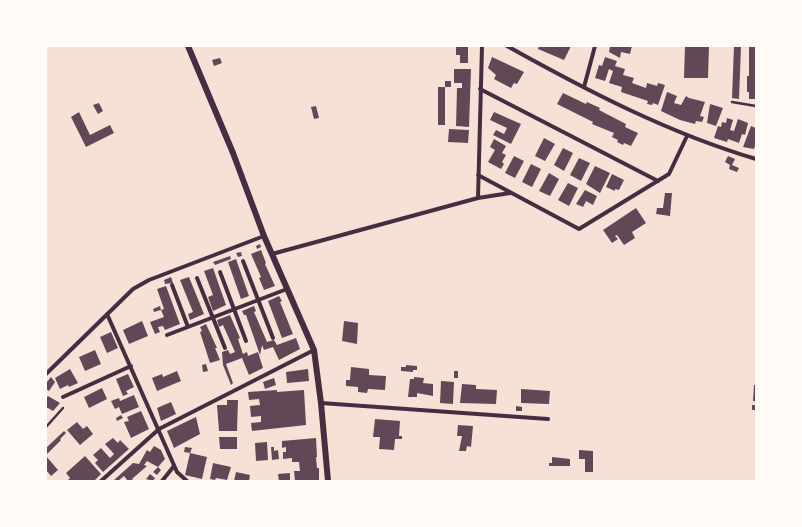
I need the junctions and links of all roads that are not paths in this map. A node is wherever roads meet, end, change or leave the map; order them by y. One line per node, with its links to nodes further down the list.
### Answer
1 (188, 46): 15 (street)
2 (482, 46): 6 (street)
3 (507, 46): 5 (street)
4 (595, 46): 5 (street)
5 (584, 87): 9 (street)
6 (480, 89): 11 (street); 12 (street)
7 (732, 102): 8 (lane)
8 (756, 106)
9 (687, 136): 10 (street); 12 (street)
10 (756, 159)
11 (478, 175): 13 (street); 14 (street)
12 (658, 181): 13 (street)
13 (511, 193): 14 (street)
14 (478, 198): 16 (street)
15 (264, 236): 16 (street); 24 (street)
16 (272, 254): 21 (street)
17 (243, 261): 22 (street)
18 (220, 272): 23 (street)
19 (197, 278): 25 (street)
20 (172, 285): 26 (street)
21 (287, 289): 22 (street); 31 (street)
22 (258, 300): 23 (street); 28 (street)
23 (234, 309): 25 (street); 29 (street)
24 (107, 314): 32 (street); 33 (street)
25 (212, 317): 26 (street); 30 (street)
26 (188, 326): 27 (street)
27 (167, 335)
28 (273, 338)
29 (246, 340)
30 (225, 348)
31 (314, 350): 35 (street); 39 (street)
32 (131, 366): 34 (street); 39 (street)
33 (46, 374)
34 (63, 397)
35 (322, 403): 37 (street); 44 (street)
36 (63, 408): 38 (lane)
37 (548, 419)
38 (46, 427)
39 (159, 429): 40 (street); 41 (street)
40 (174, 466): 42 (street); 43 (street)
41 (101, 481)
42 (162, 481)
43 (187, 481)
44 (328, 481)

